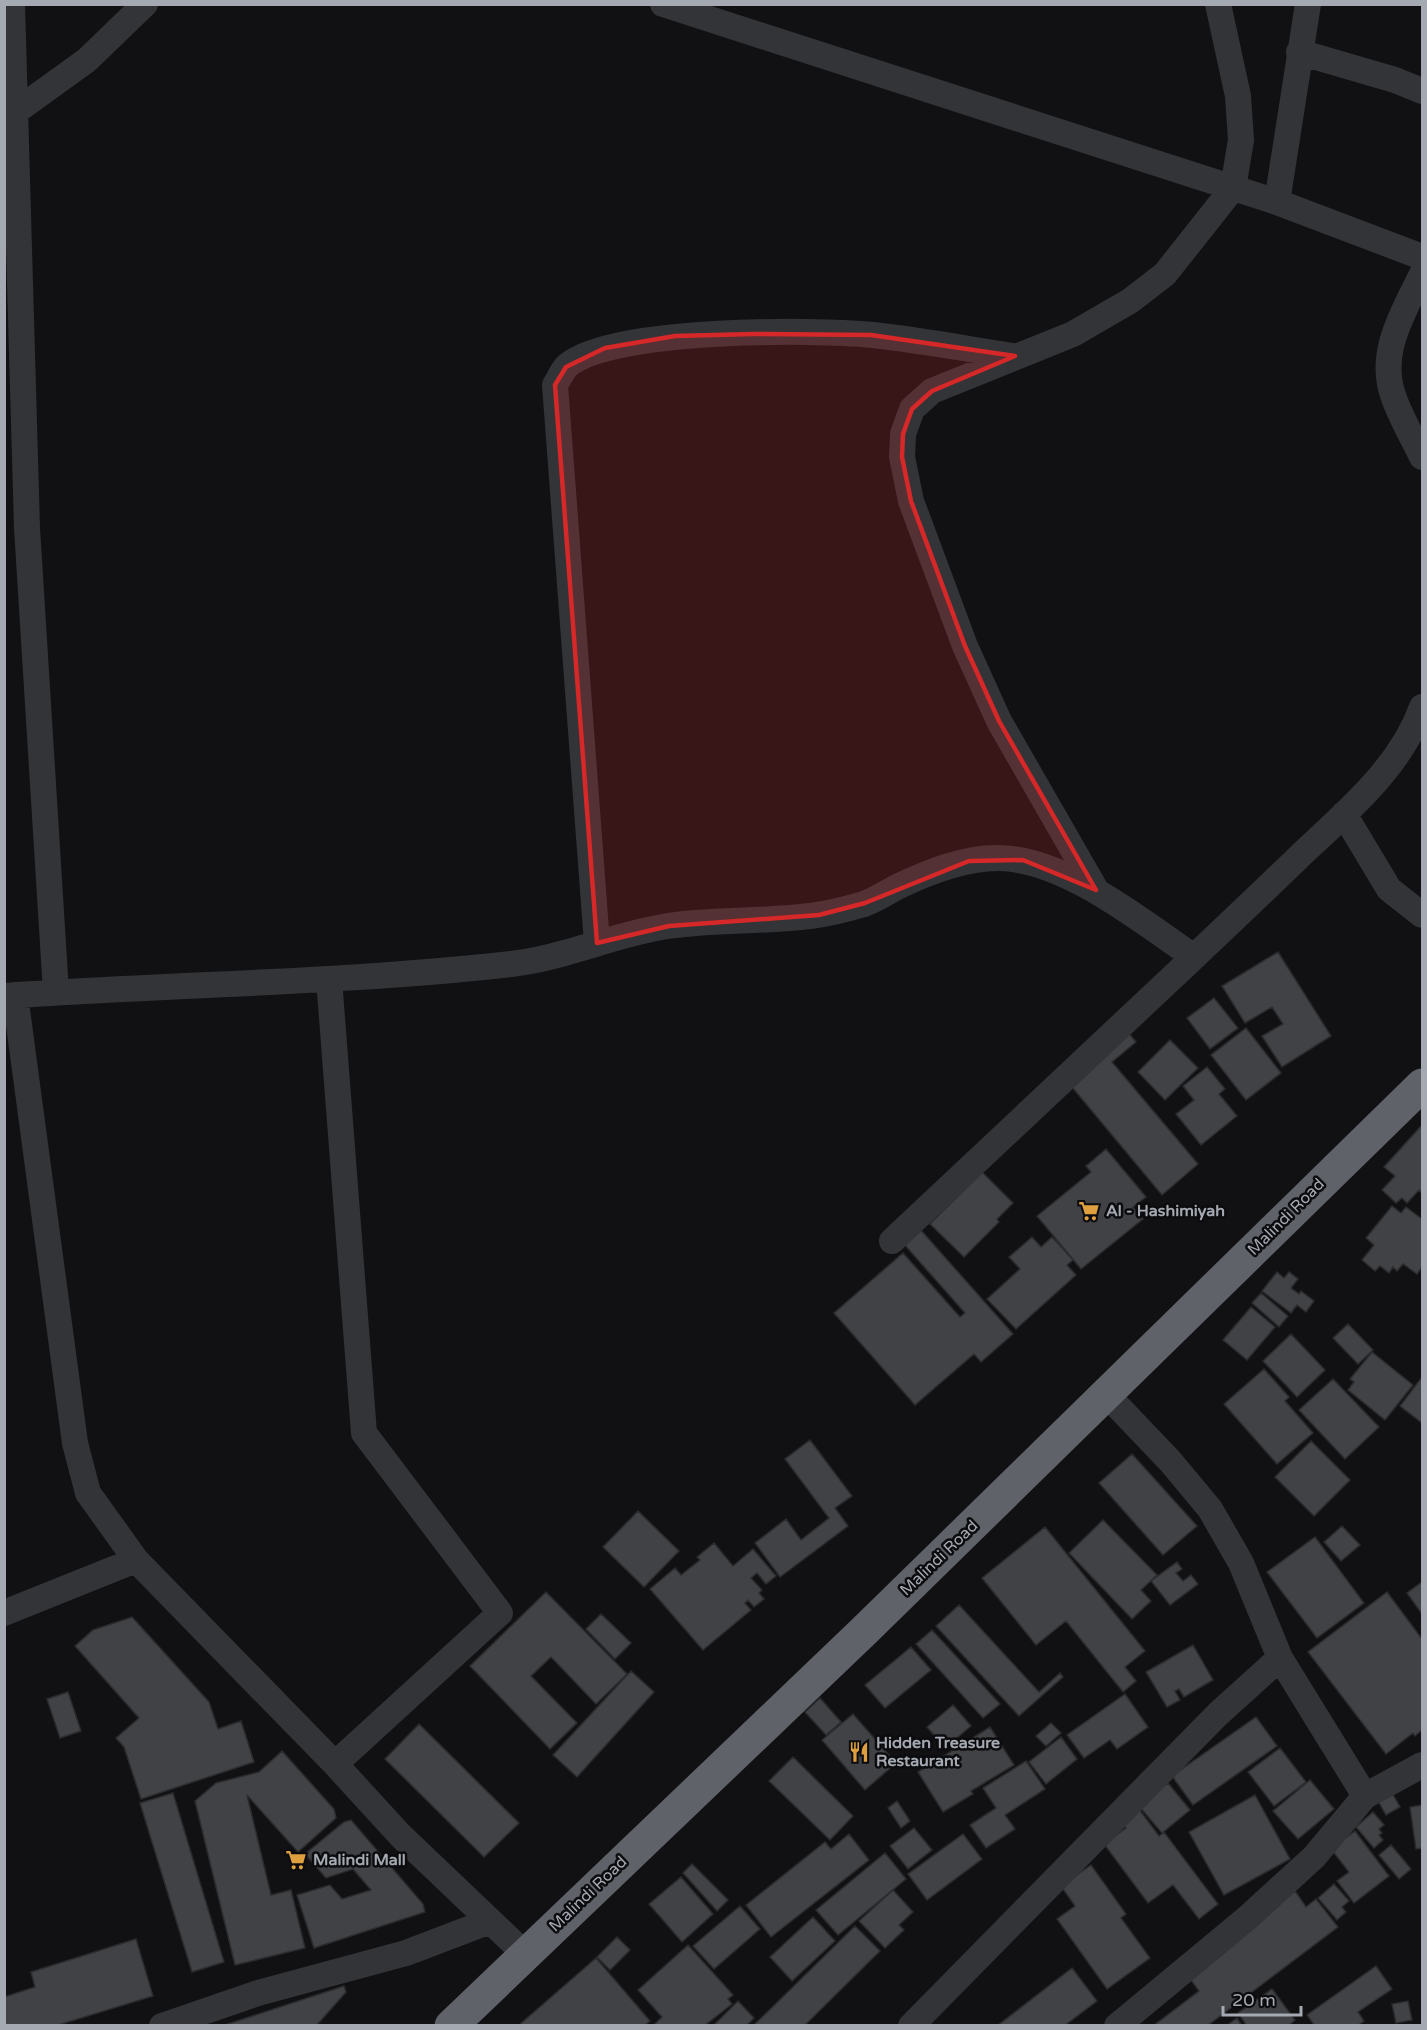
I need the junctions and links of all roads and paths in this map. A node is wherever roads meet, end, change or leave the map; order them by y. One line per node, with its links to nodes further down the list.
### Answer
1 (12, 4): 8 (street)
2 (145, 4): 8 (street)
3 (663, 4): 9 (street)
4 (1218, 4): 9 (street)
5 (1308, 4): 6 (street)
6 (1299, 52): 7 (street); 10 (street)
7 (1422, 91)
8 (15, 112): 22 (street)
9 (1233, 189): 10 (street); 13 (street)
10 (1277, 202): 11 (street)
11 (1422, 256)
12 (1422, 274): 14 (street)
13 (1015, 356): 17 (street); 19 (street)
14 (1422, 457)
15 (1422, 707): 16 (street)
16 (1344, 814): 18 (street); 20 (street)
17 (1096, 890): 19 (street); 20 (street)
18 (1422, 915)
19 (597, 943): 21 (street)
20 (1194, 957): 25 (street)
21 (329, 979): 22 (street); 30 (street)
22 (56, 992): 23 (street)
23 (10, 996): 27 (street)
24 (1422, 1085): 26 (highway, Malindi Road)
25 (892, 1241)
26 (1107, 1395): 29 (street); 34 (highway, Malindi Road)
27 (136, 1560): 28 (street); 30 (street)
28 (4, 1614)
29 (1280, 1658): 32 (street); 37 (street)
30 (335, 1764): 33 (street)
31 (1422, 1765): 32 (street)
32 (1365, 1796): 38 (street)
33 (490, 1921): 34 (street); 36 (street)
34 (525, 1954): 35 (highway, Malindi Road)
35 (462, 2022)
36 (162, 2025)
37 (911, 2025)
38 (1117, 2025)

